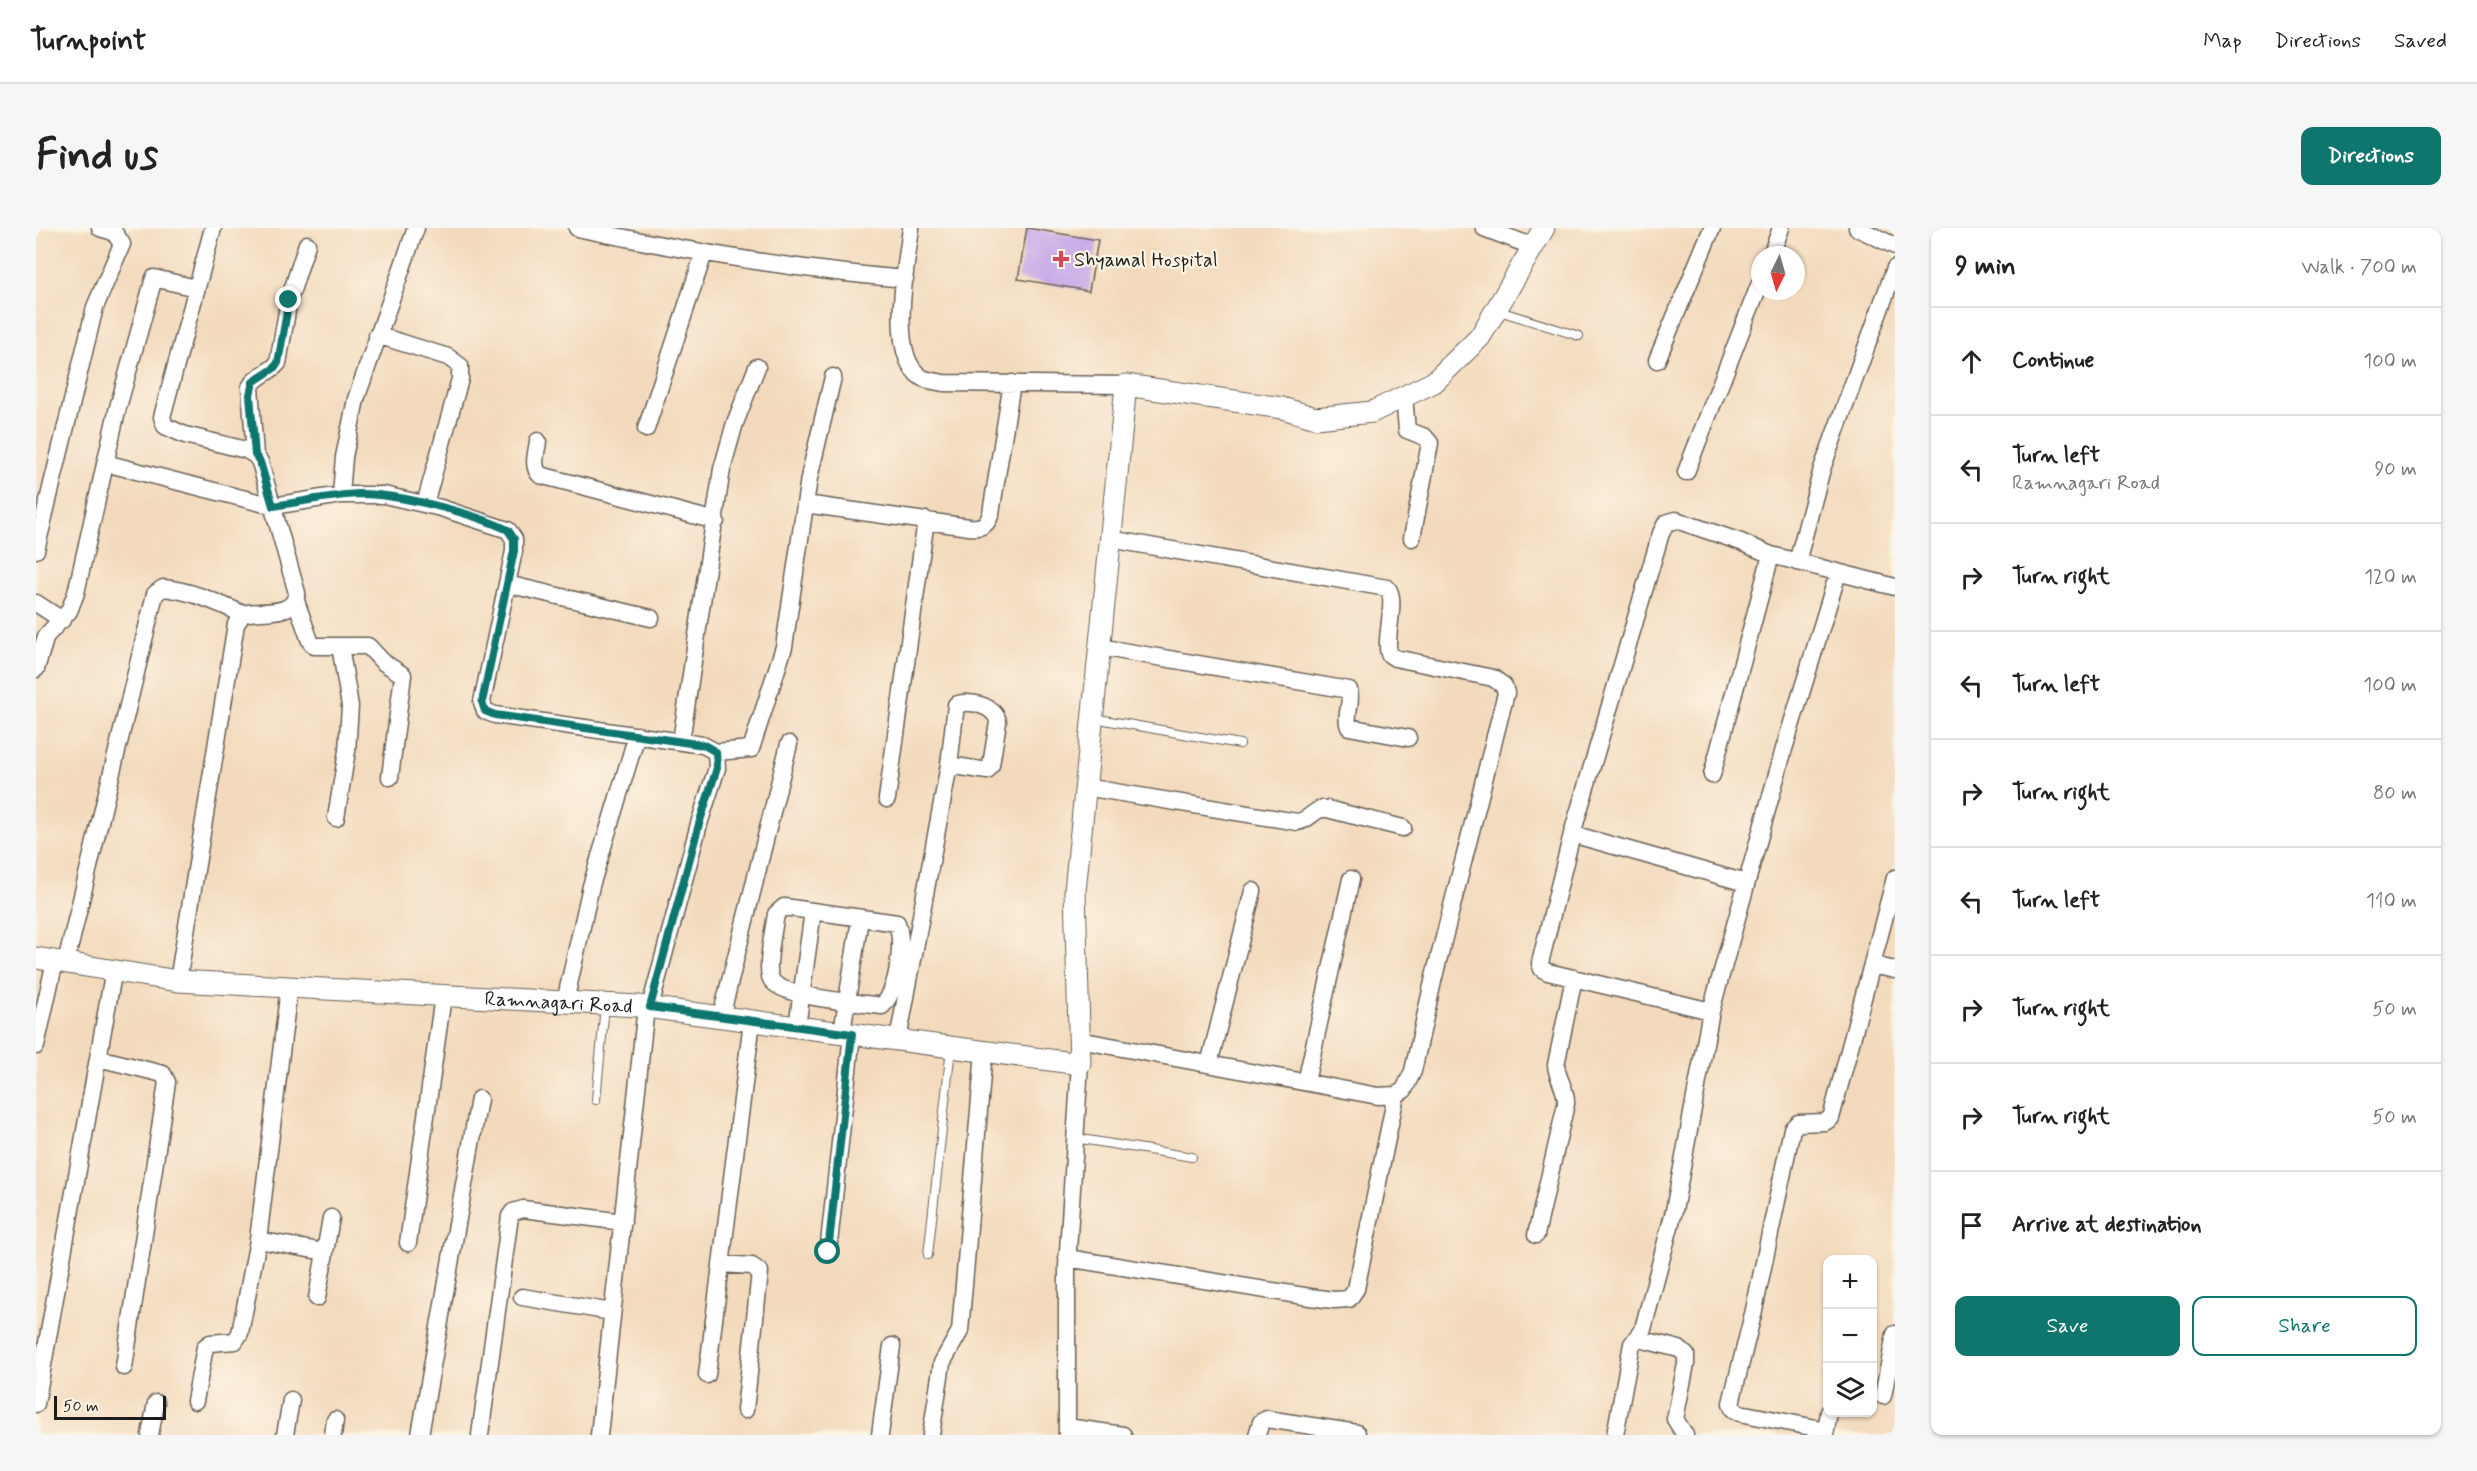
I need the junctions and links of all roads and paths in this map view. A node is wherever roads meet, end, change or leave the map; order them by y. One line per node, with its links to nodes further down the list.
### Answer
1 (100, 228): 43 (street)
2 (213, 228): 19 (street)
3 (416, 228): 22 (street)
4 (577, 228): 11 (street)
5 (911, 228): 18 (street)
6 (1484, 228): 15 (street)
7 (1544, 228): 15 (street)
8 (1712, 228): 24 (street)
9 (1781, 228): 13 (street)
10 (1857, 228): 14 (street)
11 (620, 232): 16 (street)
12 (307, 244): 32 (street)
13 (1774, 246)
14 (1895, 246)
15 (1534, 247): 21 (street)
16 (704, 253): 18 (street); 30 (street)
17 (1895, 268): 45 (street)
18 (905, 279): 27 (street)
19 (196, 288): 32 (street); 33 (street)
20 (1753, 300): 34 (street)
21 (1496, 310): 23 (lane); 29 (street)
22 (377, 335): 35 (street); 36 (street)
23 (1579, 336)
24 (1657, 360)
25 (757, 367): 40 (street)
26 (833, 377): 37 (street)
27 (1012, 383): 28 (street); 39 (street)
28 (1126, 385): 29 (street); 42 (street)
29 (1404, 396): 41 (street)
30 (646, 429)
31 (538, 441): 40 (street)
32 (255, 455): 38 (street)
33 (105, 463): 38 (street); 53 (street)
34 (1686, 471)
35 (341, 495): 36 (street); 38 (street)
36 (425, 504): 47 (street)
37 (806, 504): 39 (street); 63 (street)
38 (273, 506): 49 (street)
39 (926, 520): 68 (street)
40 (716, 521): 60 (street)
41 (1412, 538)
42 (1110, 539): 55 (street); 105 (street)
43 (36, 550)
44 (1771, 555): 45 (street); 65 (street); 71 (street)
45 (1797, 562): 46 (street)
46 (1838, 573): 48 (street); 74 (street)
47 (507, 584): 52 (street); 58 (street)
48 (1895, 587)
49 (296, 601): 51 (street); 54 (street)
50 (36, 603): 53 (street)
51 (243, 614): 78 (street); 83 (street)
52 (651, 618)
53 (62, 620): 56 (street)
54 (340, 646): 66 (street); 69 (street)
55 (1099, 647): 57 (street); 59 (street)
56 (36, 669)
57 (1092, 718): 62 (lane); 67 (street)
58 (636, 735): 60 (street); 88 (street)
59 (1408, 738)
60 (681, 741): 63 (street)
61 (789, 744): 92 (street)
62 (1240, 744)
63 (716, 752): 90 (street)
64 (949, 765): 96 (street)
65 (1712, 775)
66 (390, 777)
67 (1085, 787): 70 (street); 97 (street)
68 (887, 799)
69 (336, 818)
70 (1402, 828)
71 (1572, 834): 74 (street); 82 (street)
72 (1895, 878): 79 (street)
73 (1351, 879): 104 (street)
74 (1746, 884): 91 (street)
75 (1253, 891): 103 (street)
76 (813, 911): 77 (street); 85 (street); 85 (street)
77 (860, 919): 87 (street); 87 (street)
78 (52, 960): 80 (street, Ramnagari Road); 98 (street)
79 (1873, 965): 81 (street); 136 (street)
80 (114, 969): 83 (street, Ramnagari Road); 101 (street)
81 (1895, 970)
82 (1574, 978): 91 (street); 112 (street)
83 (178, 981): 84 (street, Ramnagari Road)
84 (289, 988): 86 (street, Ramnagari Road); 113 (street)
85 (801, 994): 87 (street); 94 (street)
86 (443, 996): 88 (street, Ramnagari Road); 114 (street)
87 (846, 1000): 95 (street)
88 (565, 1002): 89 (street, Ramnagari Road)
89 (605, 1004): 90 (street, Ramnagari Road); 107 (lane)
90 (648, 1007): 92 (street, Ramnagari Road); 111 (street)
91 (1711, 1011): 124 (street)
92 (721, 1017): 93 (street, Ramnagari Road)
93 (752, 1021): 94 (street, Ramnagari Road); 119 (street)
94 (796, 1027): 95 (street, Ramnagari Road)
95 (847, 1033): 96 (street, Ramnagari Road); 116 (street)
96 (898, 1040): 99 (street, Ramnagari Road)
97 (1079, 1041): 102 (street); 103 (street)
98 (36, 1046)
99 (951, 1047): 100 (street, Ramnagari Road); 117 (lane)
100 (984, 1052): 102 (street, Ramnagari Road); 144 (street)
101 (98, 1058): 126 (street); 132 (street)
102 (1080, 1064): 108 (street)
103 (1209, 1064): 104 (street)
104 (1306, 1083): 105 (street)
105 (1396, 1095): 118 (street)
106 (479, 1099): 140 (street)
107 (596, 1100)
108 (1075, 1138): 109 (lane); 118 (street)
109 (1192, 1157)
110 (331, 1218): 115 (street)
111 (623, 1222): 122 (street); 141 (street)
112 (1536, 1235)
113 (258, 1240): 115 (street); 130 (street)
114 (408, 1244)
115 (325, 1252): 121 (street)
116 (828, 1252)
117 (928, 1255)
118 (1067, 1258): 135 (street)
119 (721, 1264): 127 (street); 133 (street)
120 (522, 1296): 122 (street)
121 (317, 1298)
122 (612, 1312): 142 (street)
123 (1895, 1334): 128 (street)
124 (1636, 1338): 147 (street); 148 (street)
125 (892, 1346): 143 (street)
126 (124, 1367)
127 (707, 1375)
128 (1883, 1396)
129 (291, 1400): 139 (street)
130 (195, 1401)
131 (156, 1403): 138 (street)
132 (36, 1404)
133 (744, 1410)
134 (1828, 1417): 136 (street)
135 (1067, 1431): 145 (street)
136 (1826, 1432)
137 (1357, 1433): 146 (street)
138 (150, 1435)
139 (285, 1435)
140 (420, 1435)
141 (480, 1435)
142 (599, 1435)
143 (880, 1435)
144 (931, 1435)
145 (1123, 1435)
146 (1257, 1435)
147 (1615, 1435)
148 (1685, 1435)

